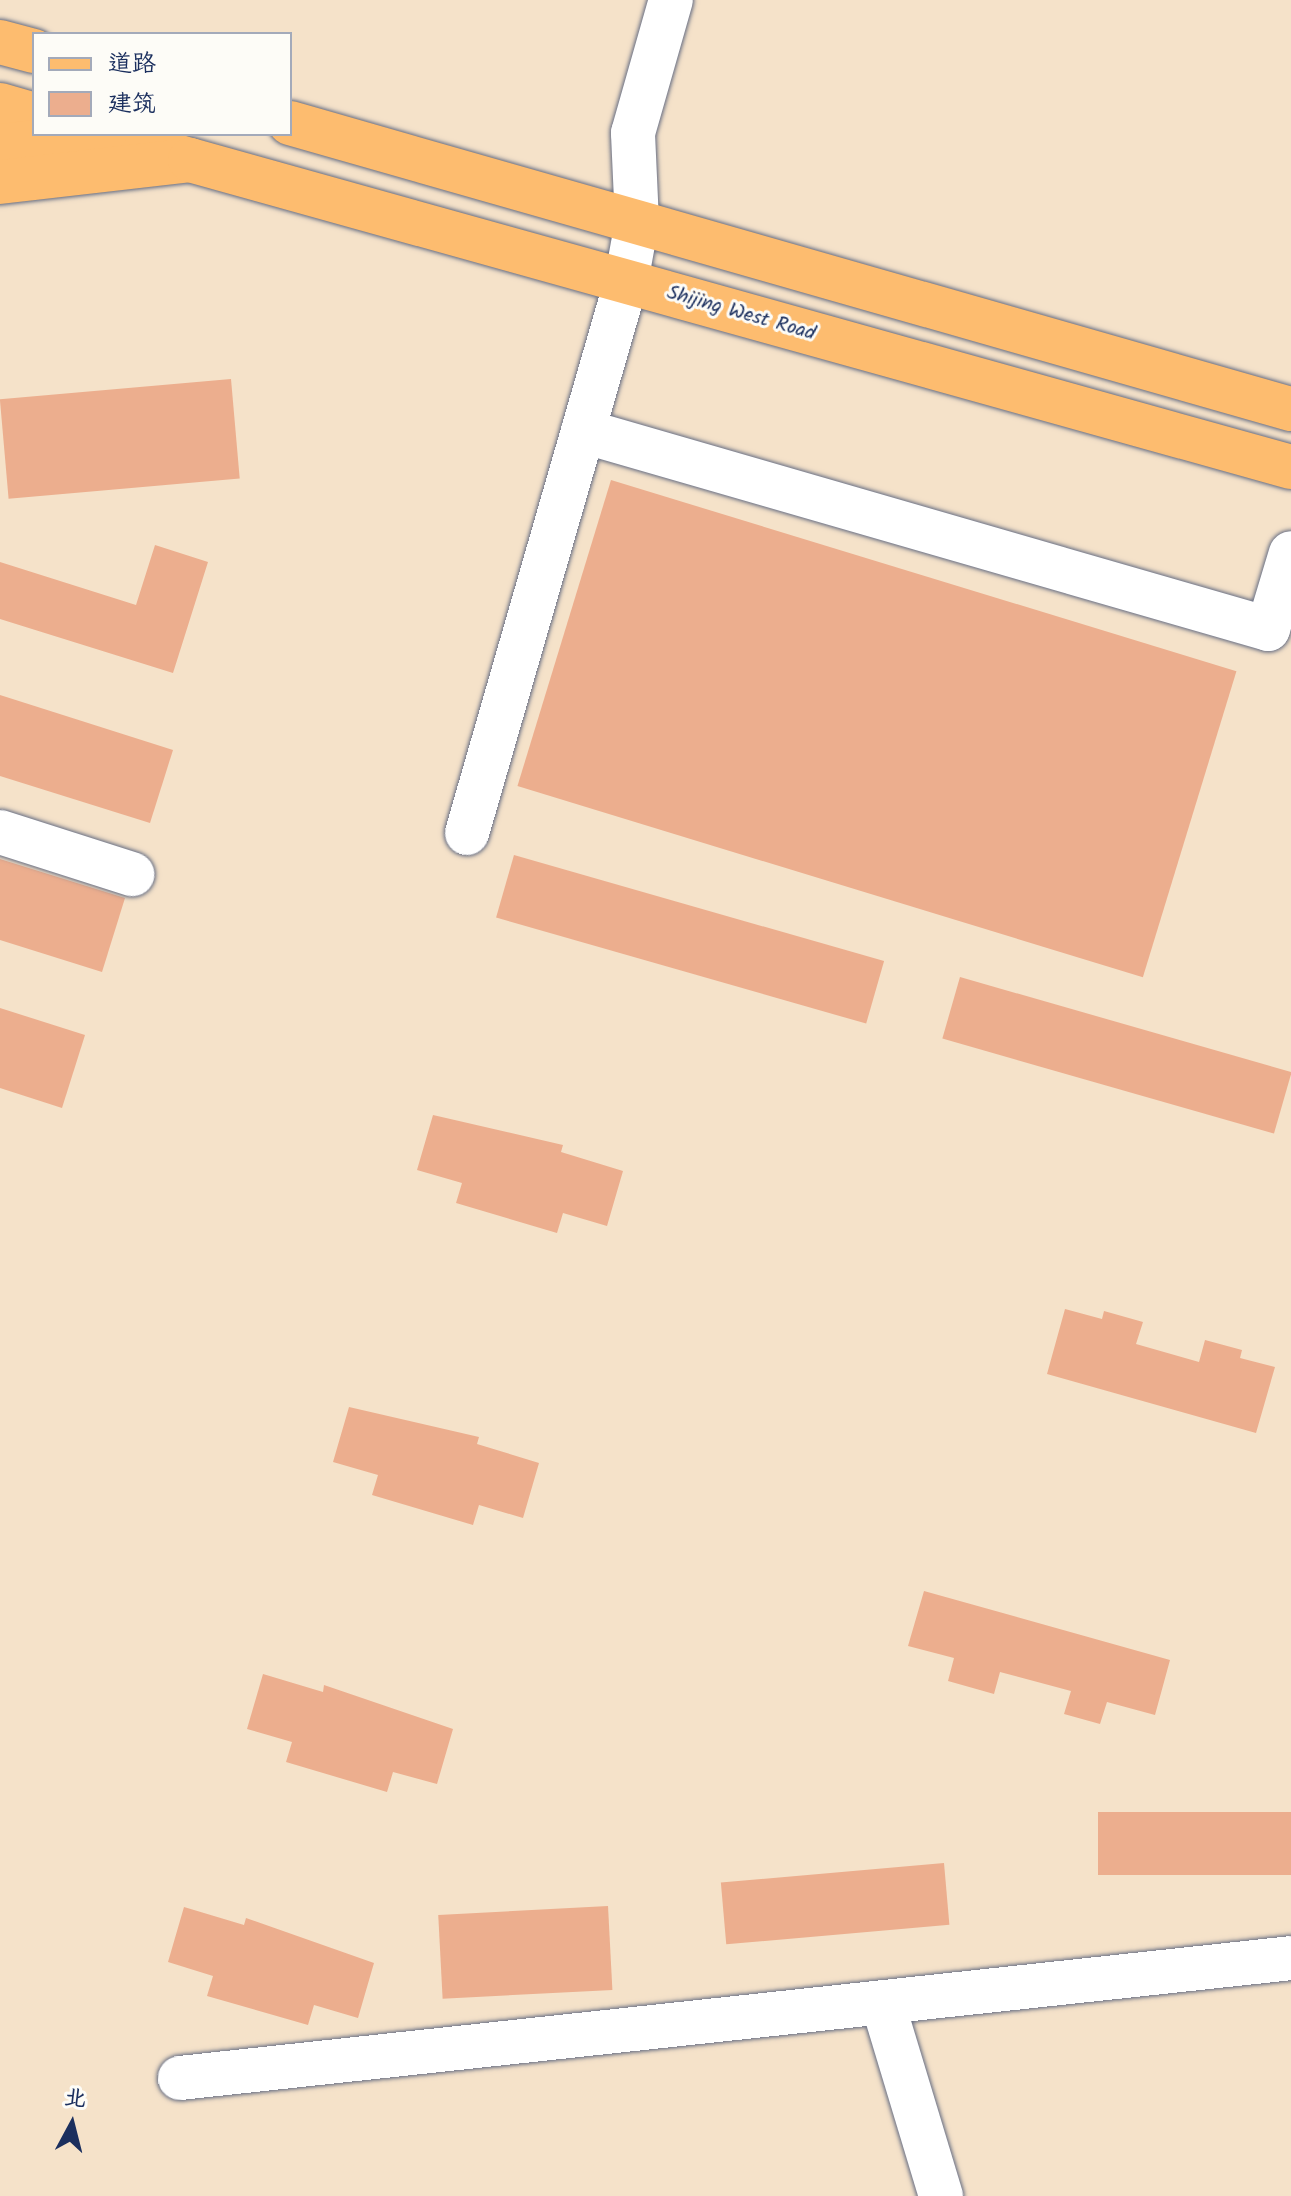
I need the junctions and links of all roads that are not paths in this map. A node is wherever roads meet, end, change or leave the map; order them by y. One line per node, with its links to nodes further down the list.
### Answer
1 (671, 0): 12 (street)
2 (0, 42): 3 (main road)
3 (32, 50)
4 (0, 105): 5 (main road)
5 (32, 114)
6 (292, 124): 12 (main road)
7 (85, 136): 9 (main road)
8 (109, 136): 10 (main road, Shijing West Road)
9 (0, 146)
10 (190, 160): 11 (main road); 13 (main road, Shijing West Road)
11 (0, 182)
12 (637, 222): 13 (street); 14 (main road)
13 (626, 282): 15 (street); 16 (main road, Shijing West Road)
14 (1291, 409)
15 (583, 431): 17 (street); 19 (street)
16 (1291, 467)
17 (1291, 553)
18 (0, 832): 20 (street)
19 (467, 833)
20 (132, 874)
21 (1291, 1958): 22 (street)
22 (883, 2004): 23 (street); 24 (street)
23 (180, 2078)
24 (941, 2196)

